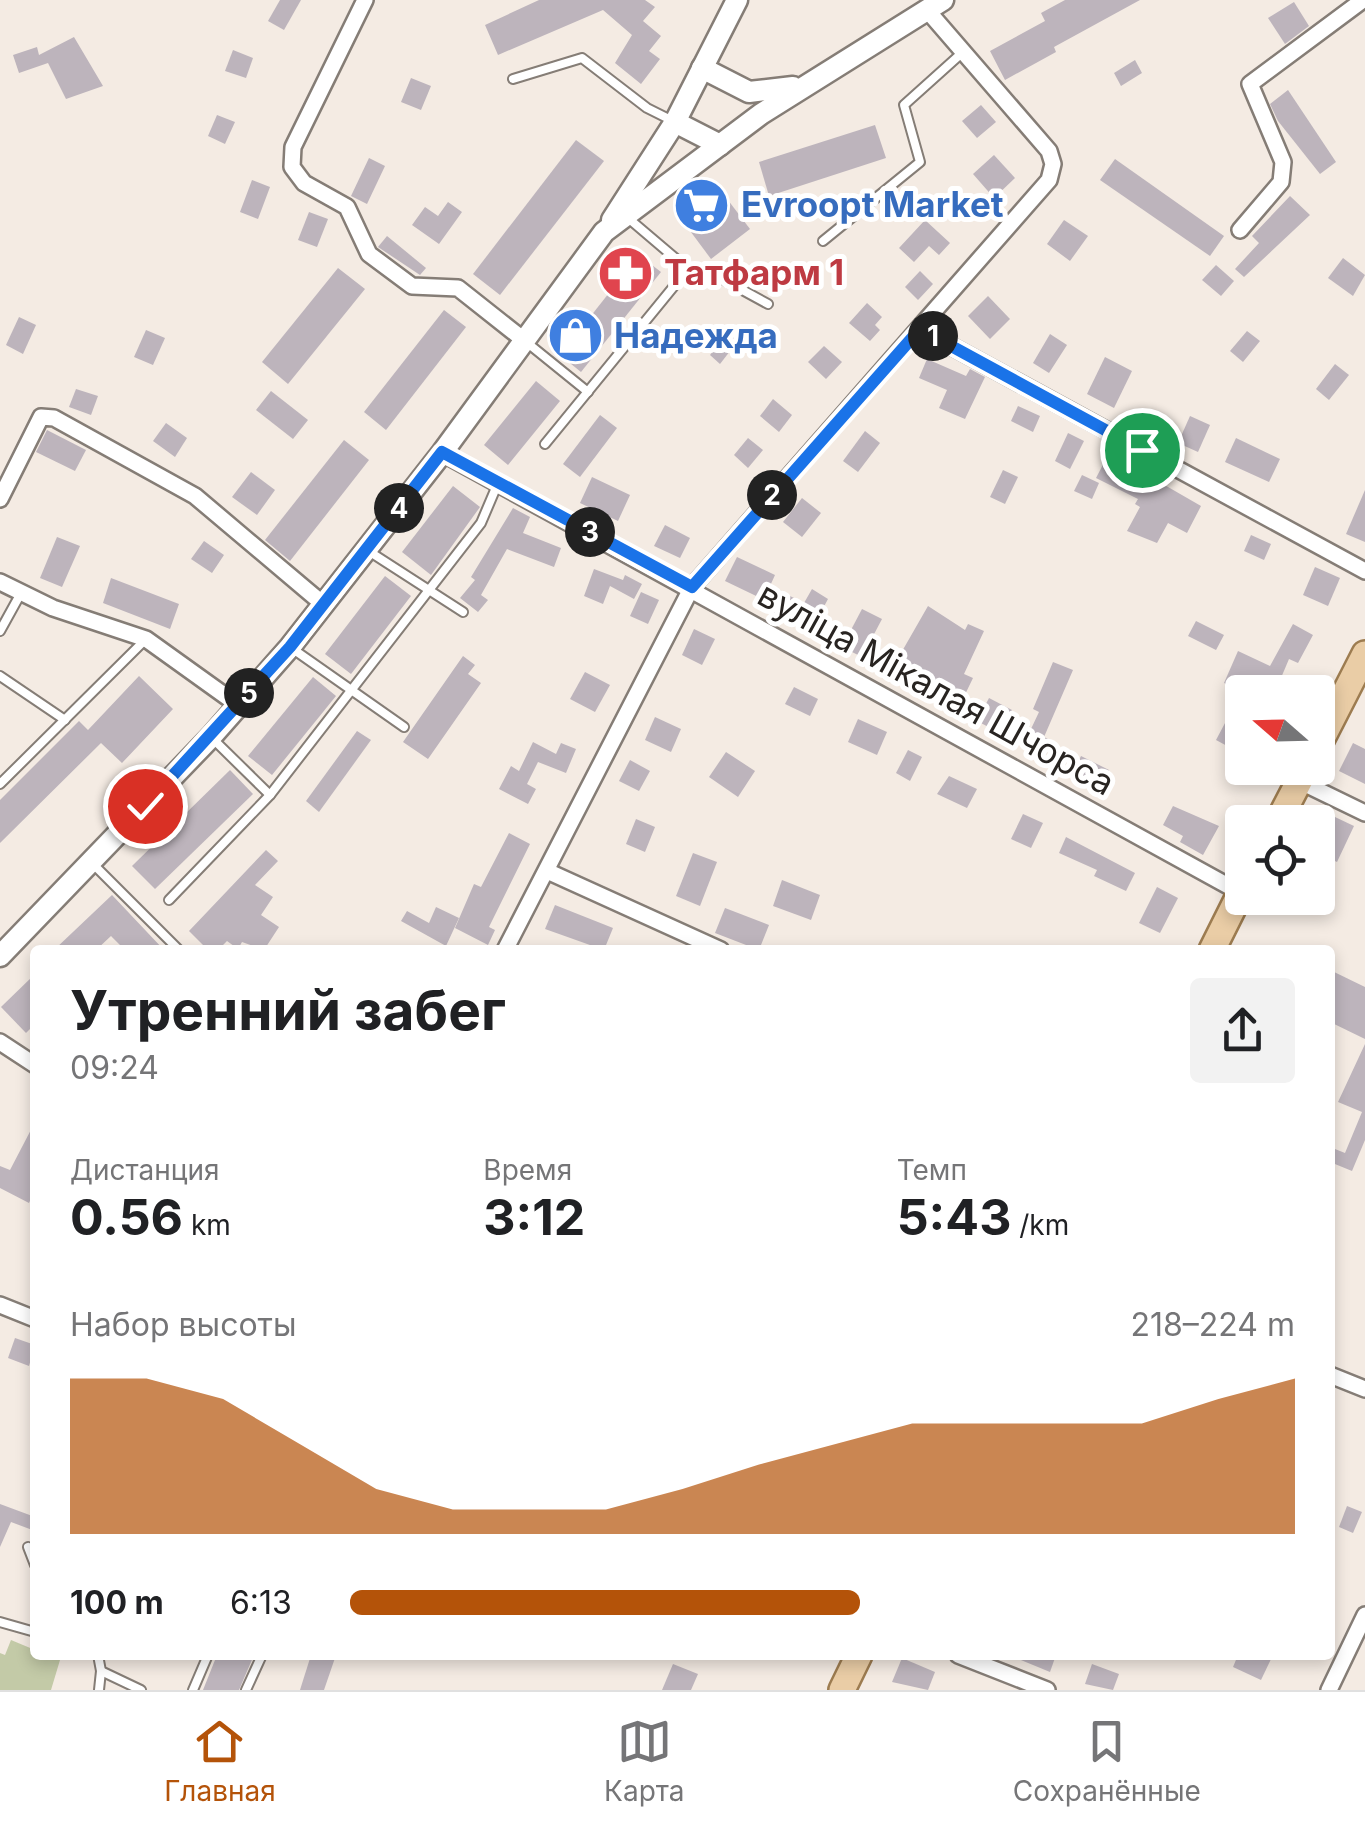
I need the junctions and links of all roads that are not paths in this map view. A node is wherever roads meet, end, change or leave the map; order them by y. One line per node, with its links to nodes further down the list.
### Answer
1 (364, 0): 18 (street)
2 (737, 0): 6 (street)
3 (1363, 0): 12 (street)
4 (935, 5): 5 (street); 8 (street)
5 (963, 52): 14 (lane); 17 (street)
6 (702, 68): 8 (street); 9 (street)
7 (513, 78): 9 (lane)
8 (804, 84): 10 (street)
9 (675, 122): 10 (street); 13 (street)
10 (720, 145): 11 (street)
11 (626, 216): 13 (street); 15 (lane)
12 (1240, 230)
13 (604, 232): 18 (street)
14 (824, 241)
15 (688, 269): 16 (lane); 19 (lane)
16 (768, 304)
17 (920, 329): 25 (street); 27 (street)
18 (525, 342): 19 (lane); 21 (street)
19 (588, 392): 20 (lane)
20 (545, 444)
21 (442, 452): 22 (street, вуліца Мікалая Шчорса); 24 (street)
22 (498, 483): 27 (street, вуліца Мікалая Шчорса); 28 (lane)
23 (0, 498): 30 (street)
24 (366, 549): 28 (lane); 30 (street)
25 (1365, 570)
26 (0, 582): 29 (street)
27 (692, 587): 48 (street); 49 (street, вуліца Мікалая Шчорса)
28 (426, 592): 31 (lane); 37 (lane)
29 (20, 593): 32 (lane); 33 (street)
30 (323, 604): 34 (street)
31 (463, 612)
32 (0, 631)
33 (146, 639): 38 (street); 40 (lane)
34 (290, 647): 37 (lane); 38 (street)
35 (1365, 654): 39 (main road)
36 (0, 676): 40 (lane)
37 (352, 690): 41 (lane); 45 (lane)
38 (238, 705): 42 (street)
39 (1335, 713)
40 (65, 720): 43 (lane)
41 (404, 727)
42 (211, 737): 45 (lane); 47 (street)
43 (0, 784)
44 (1320, 785): 46 (street)
45 (270, 795): 50 (lane)
46 (1365, 813)
47 (92, 863): 52 (lane); 56 (street)
48 (547, 871): 53 (street); 54 (street)
49 (1225, 883)
50 (168, 900)
51 (1230, 915): 55 (main road)
52 (174, 945)
53 (508, 945)
54 (710, 945)
55 (1215, 945)
56 (0, 956)
57 (0, 1042): 58 (street)
58 (30, 1062)
59 (0, 1305): 60 (street)
60 (30, 1317)
61 (1335, 1376): 62 (street)
62 (1365, 1388)
63 (28, 1547): 64 (lane)
64 (30, 1552)
65 (1365, 1615): 80 (street)
66 (0, 1622): 67 (lane)
67 (30, 1631)
68 (99, 1660): 73 (lane)
69 (206, 1660): 76 (lane)
70 (260, 1660): 77 (lane)
71 (857, 1660): 78 (main road)
72 (971, 1660): 79 (street)
73 (101, 1671): 74 (lane); 75 (lane)
74 (98, 1690)
75 (141, 1690)
76 (193, 1690)
77 (246, 1690)
78 (842, 1690)
79 (1048, 1690)
80 (1329, 1690)

